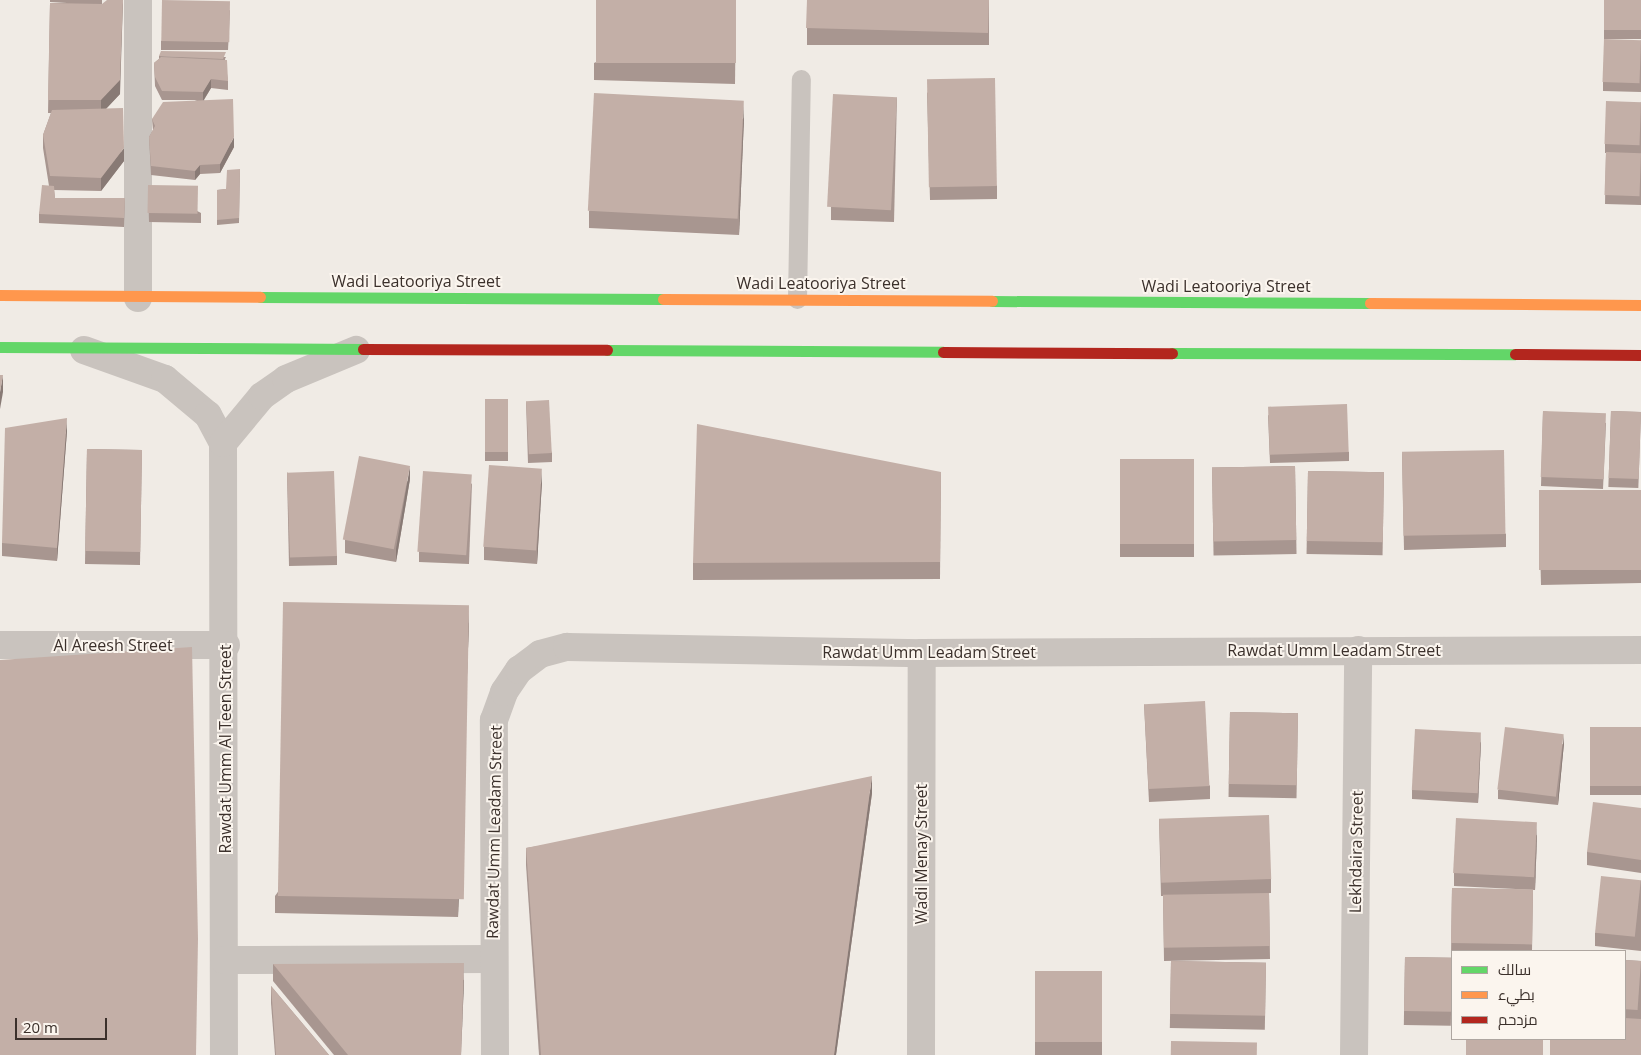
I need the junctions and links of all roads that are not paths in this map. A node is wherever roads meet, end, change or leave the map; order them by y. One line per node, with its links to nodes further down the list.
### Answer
1 (138, 0): 4 (street)
2 (801, 78): 5 (lane)
3 (0, 295): 4 (street, Wadi Leatooriya Street)
4 (138, 298): 5 (street, Wadi Leatooriya Street)
5 (797, 299): 6 (street, Wadi Leatooriya Street)
6 (1641, 305)
7 (0, 347): 8 (street)
8 (77, 348): 9 (street); 11 (street, Rawdat Umm Al Teen Street)
9 (358, 349): 10 (street); 11 (street)
10 (1641, 355)
11 (223, 443): 13 (street, Rawdat Umm Al Teen Street)
12 (0, 645): 13 (street, Al Areesh Street)
13 (226, 645): 18 (street, Rawdat Umm Al Teen Street)
14 (1358, 650): 15 (street, Rawdat Umm Leadam Street); 16 (street, Rawdat Umm Leadam Street); 22 (street, Lekhdaira Street)
15 (1641, 650)
16 (922, 653): 17 (street, Rawdat Umm Leadam Street); 21 (street, Wadi Menay Street)
17 (492, 959): 18 (street, Rawdat Umm Leadam Street); 20 (street, Rawdat Umm Leadam Street)
18 (224, 960): 19 (street, Rawdat Umm Al Teen Street)
19 (224, 1055)
20 (495, 1055)
21 (921, 1055)
22 (1354, 1055)

